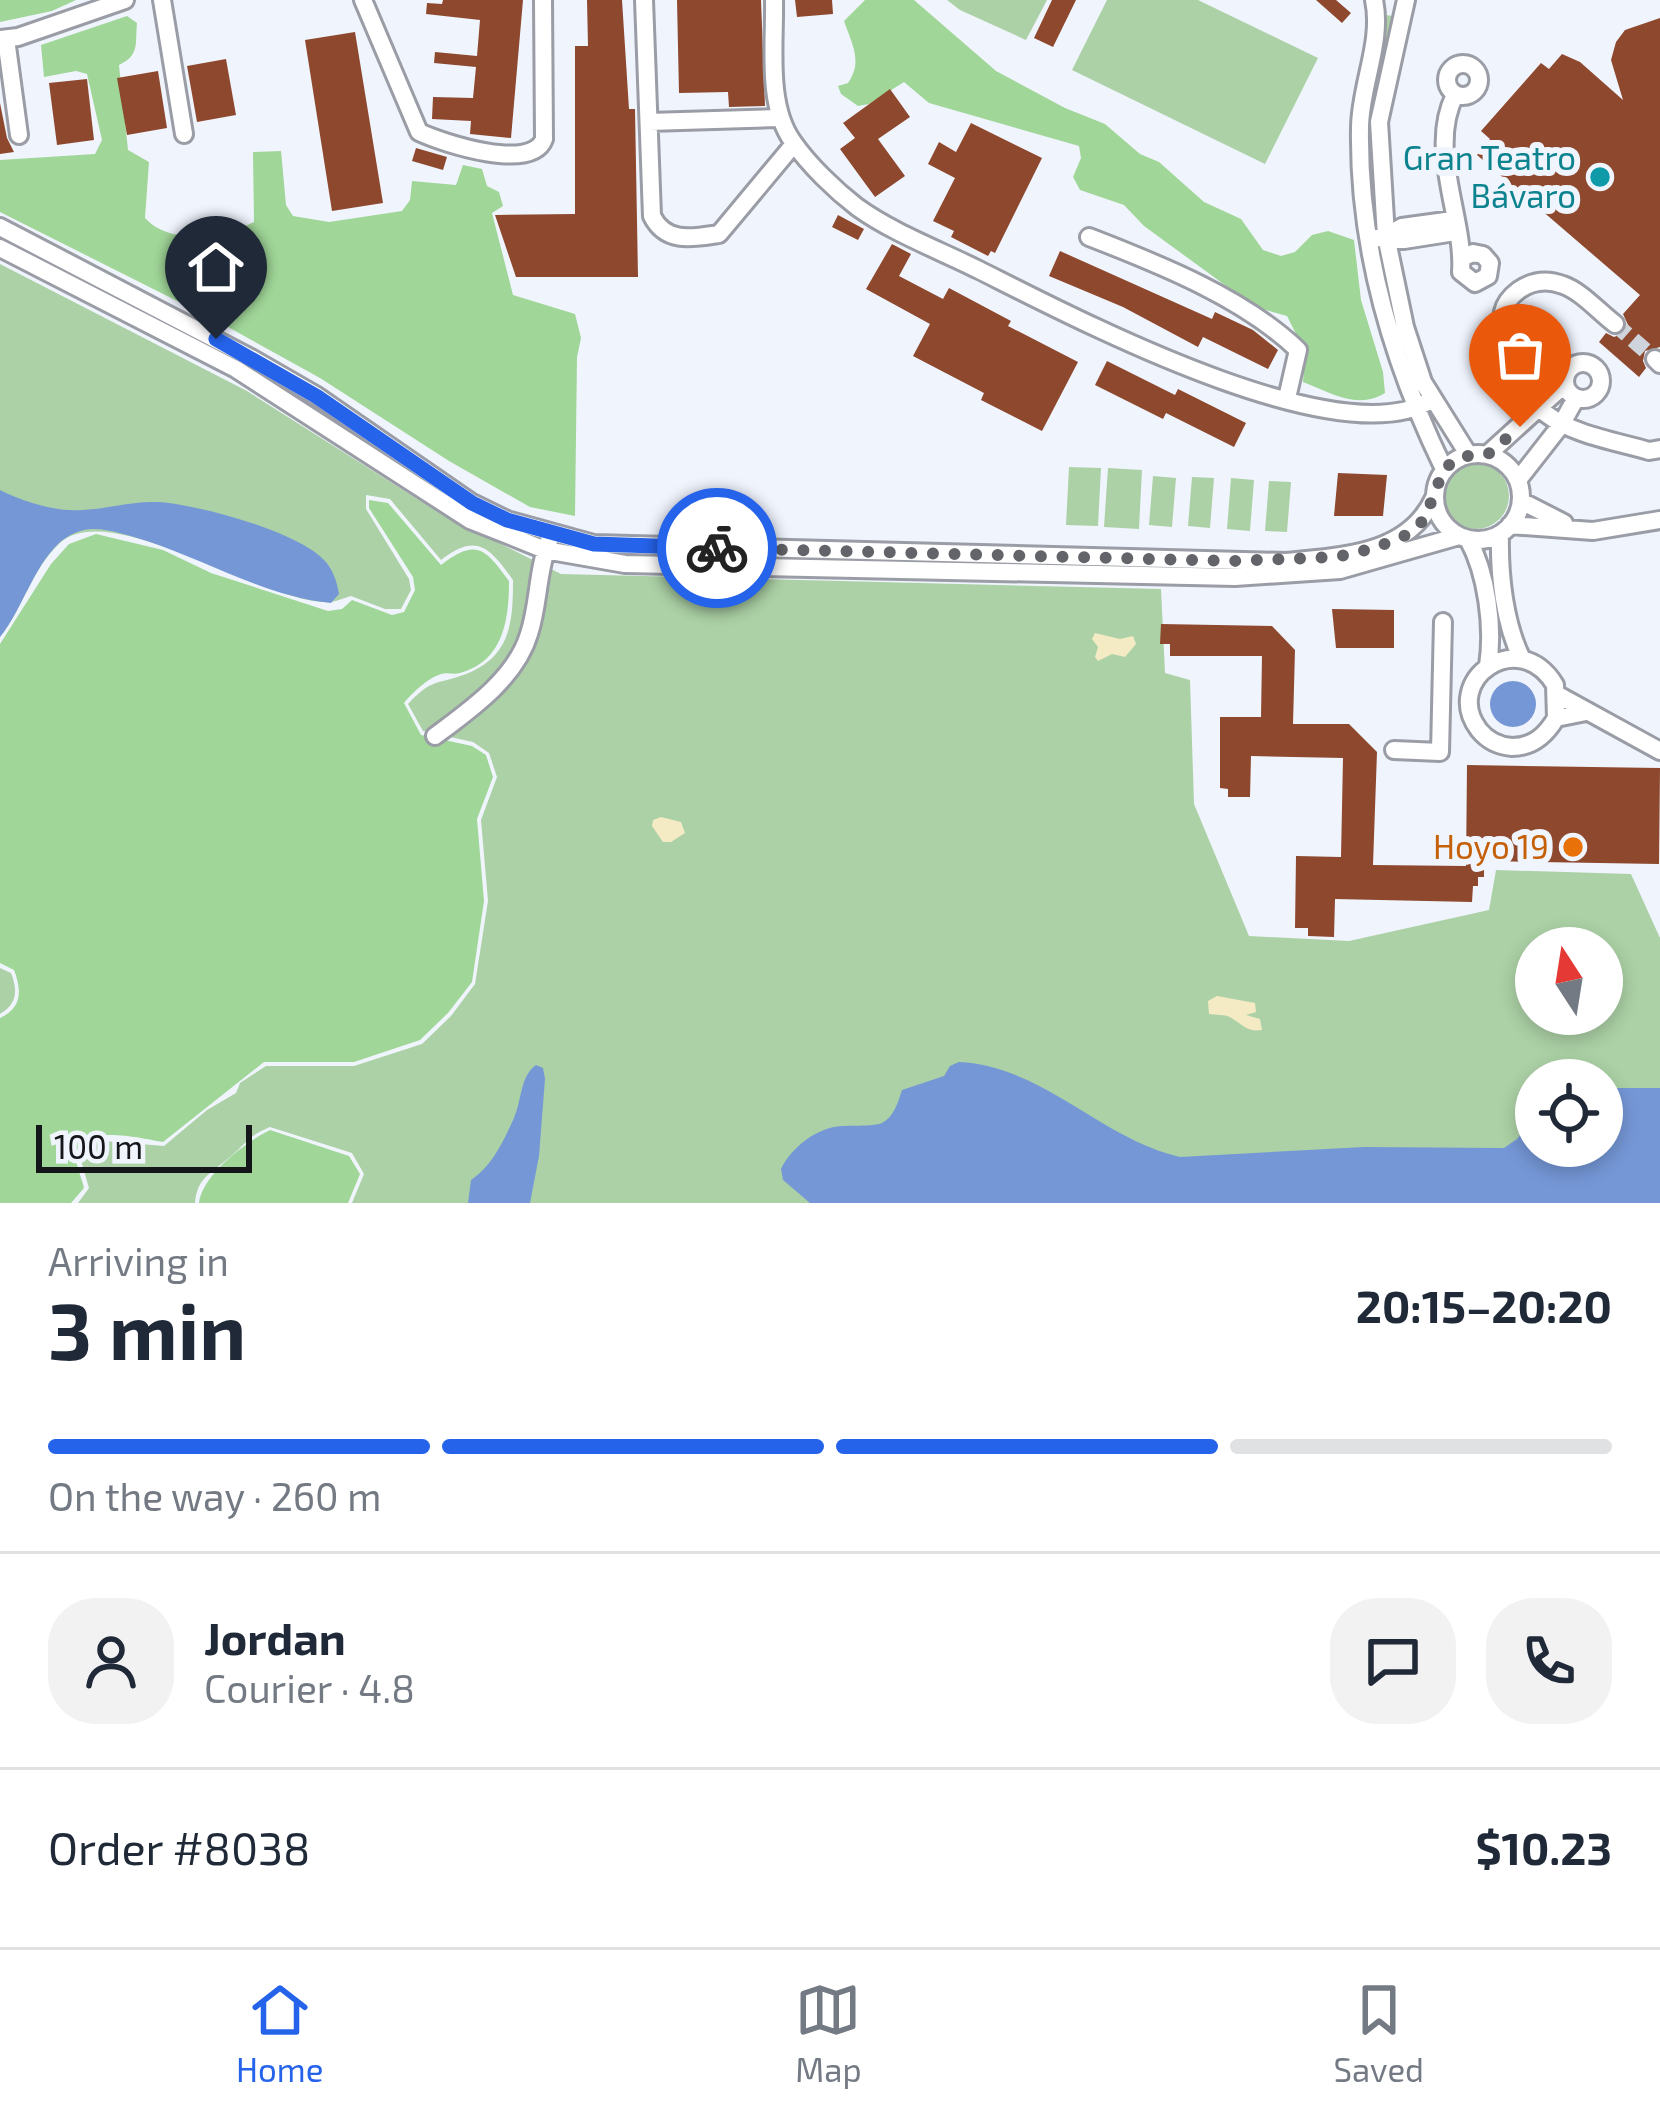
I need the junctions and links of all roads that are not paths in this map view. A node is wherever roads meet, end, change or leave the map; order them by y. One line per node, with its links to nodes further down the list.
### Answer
1 (125, 0): 9 (lane)
2 (162, 0): 13 (lane)
3 (363, 0): 4 (lane)
4 (543, 0)
5 (644, 0): 12 (lane)
6 (774, 0): 11 (lane)
7 (1374, 0): 19 (lane)
8 (1406, 0): 19 (lane)
9 (3, 39): 14 (lane)
10 (1455, 94): 16 (lane)
11 (778, 118): 12 (lane); 15 (lane)
12 (649, 122): 15 (lane)
13 (184, 134)
14 (19, 135)
15 (794, 144): 23 (lane)
16 (1454, 226): 19 (lane); 21 (lane)
17 (0, 227): 37 (lane)
18 (1089, 237): 23 (lane)
19 (1378, 238): 24 (lane)
20 (0, 248): 37 (lane)
21 (1464, 257)
22 (1615, 324): 25 (lane)
23 (1286, 398): 24 (lane)
24 (1424, 405): 28 (lane); 29 (lane)
25 (1539, 409): 26 (lane); 26 (lane); 28 (lane)
26 (1561, 425): 27 (lane); 30 (lane)
27 (1660, 449)
28 (1478, 454): 29 (lane); 30 (lane)
29 (1444, 469): 31 (lane)
30 (1518, 480): 32 (lane)
31 (1434, 498): 36 (lane); 37 (lane)
32 (1521, 501): 34 (lane); 35 (lane)
33 (1660, 520): 34 (lane)
34 (1575, 529): 35 (lane)
35 (1505, 530): 36 (lane); 39 (lane)
36 (1463, 537): 37 (lane); 40 (lane)
37 (548, 542): 46 (lane)
38 (1443, 622): 42 (lane)
39 (1522, 658): 40 (lane); 41 (lane)
40 (1489, 666): 43 (lane)
41 (1558, 695): 44 (lane); 45 (lane)
42 (1440, 698): 43 (lane); 47 (lane)
43 (1469, 698): 45 (lane)
44 (1586, 712): 45 (lane); 48 (lane)
45 (1556, 718)
46 (435, 736)
47 (1394, 750)
48 (1660, 751)

